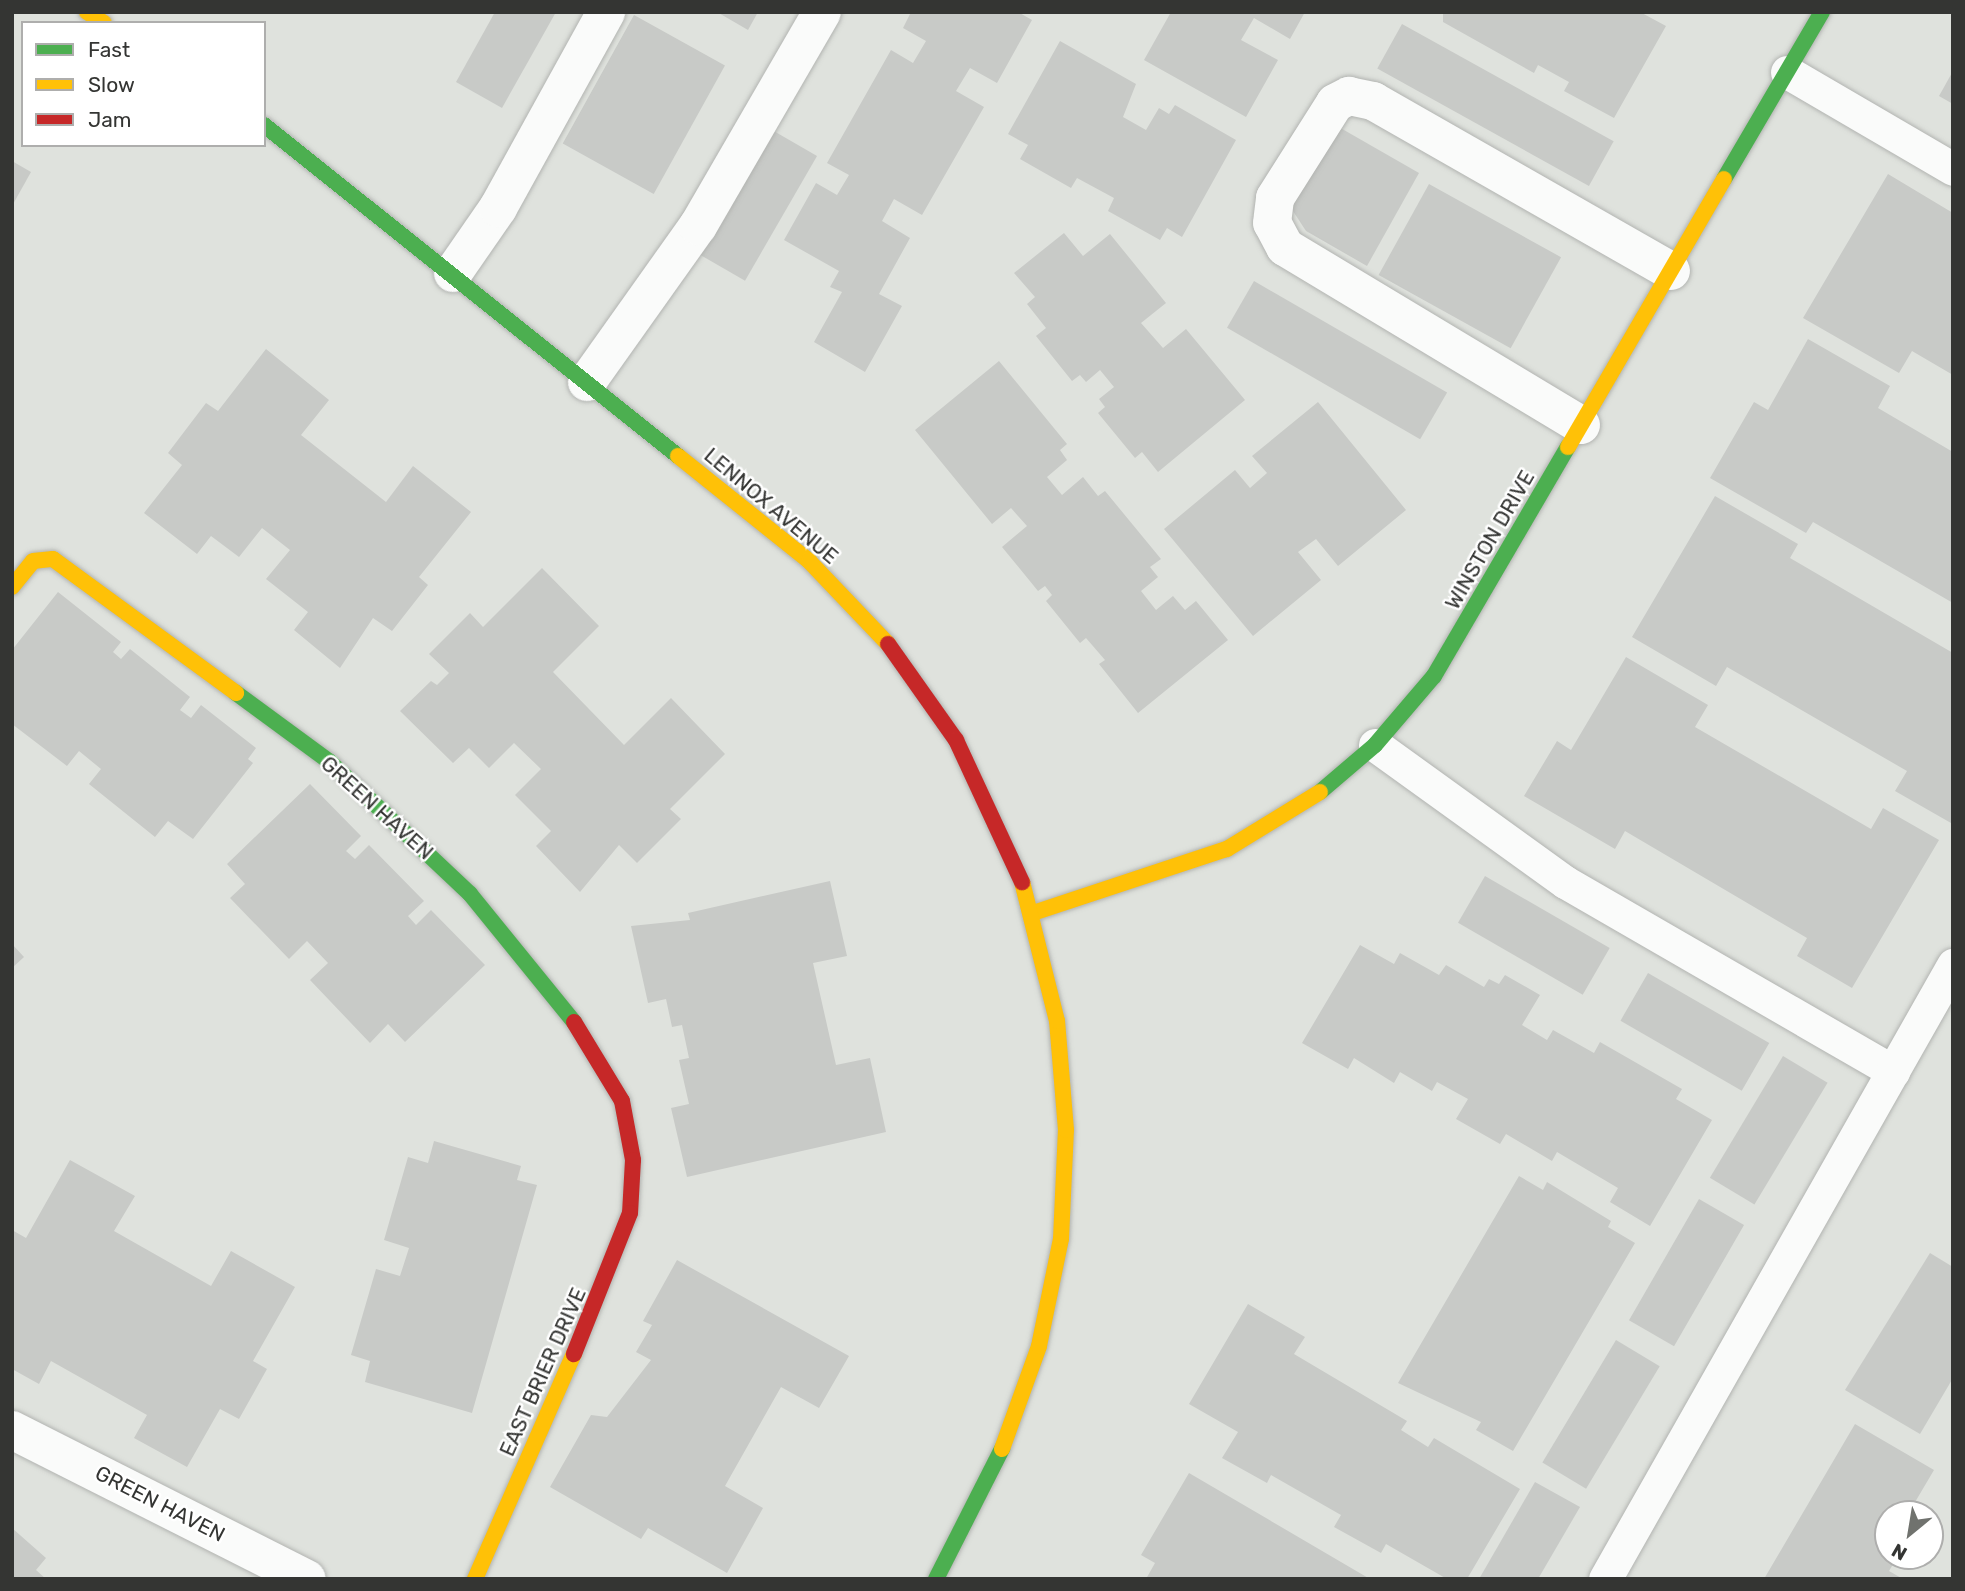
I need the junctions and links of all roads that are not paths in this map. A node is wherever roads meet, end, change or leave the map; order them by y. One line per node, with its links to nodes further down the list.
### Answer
1 (606, 12): 8 (street)
2 (822, 12): 9 (street)
3 (1822, 12): 4 (street, WINSTON DRIVE)
4 (1787, 72): 6 (lane); 7 (street, WINSTON DRIVE)
5 (266, 127): 8 (street, LENNOX AVENUE)
6 (1953, 169)
7 (1671, 271): 10 (street, WINSTON DRIVE); 10 (street)
8 (453, 273): 9 (street, LENNOX AVENUE)
9 (587, 382): 13 (street, LENNOX AVENUE)
10 (1581, 425): 12 (street, WINSTON DRIVE)
11 (12, 587): 16 (street, GREEN HAVEN)
12 (1376, 745): 13 (street, WINSTON DRIVE); 15 (lane)
13 (1033, 913): 20 (street, LENNOX AVENUE)
14 (1953, 965): 15 (lane)
15 (1893, 1071): 21 (lane)
16 (632, 1177): 19 (street, EAST BRIER DRIVE)
17 (12, 1430): 18 (street, GREEN HAVEN)
18 (307, 1579)
19 (475, 1579)
20 (936, 1579)
21 (1605, 1579)

